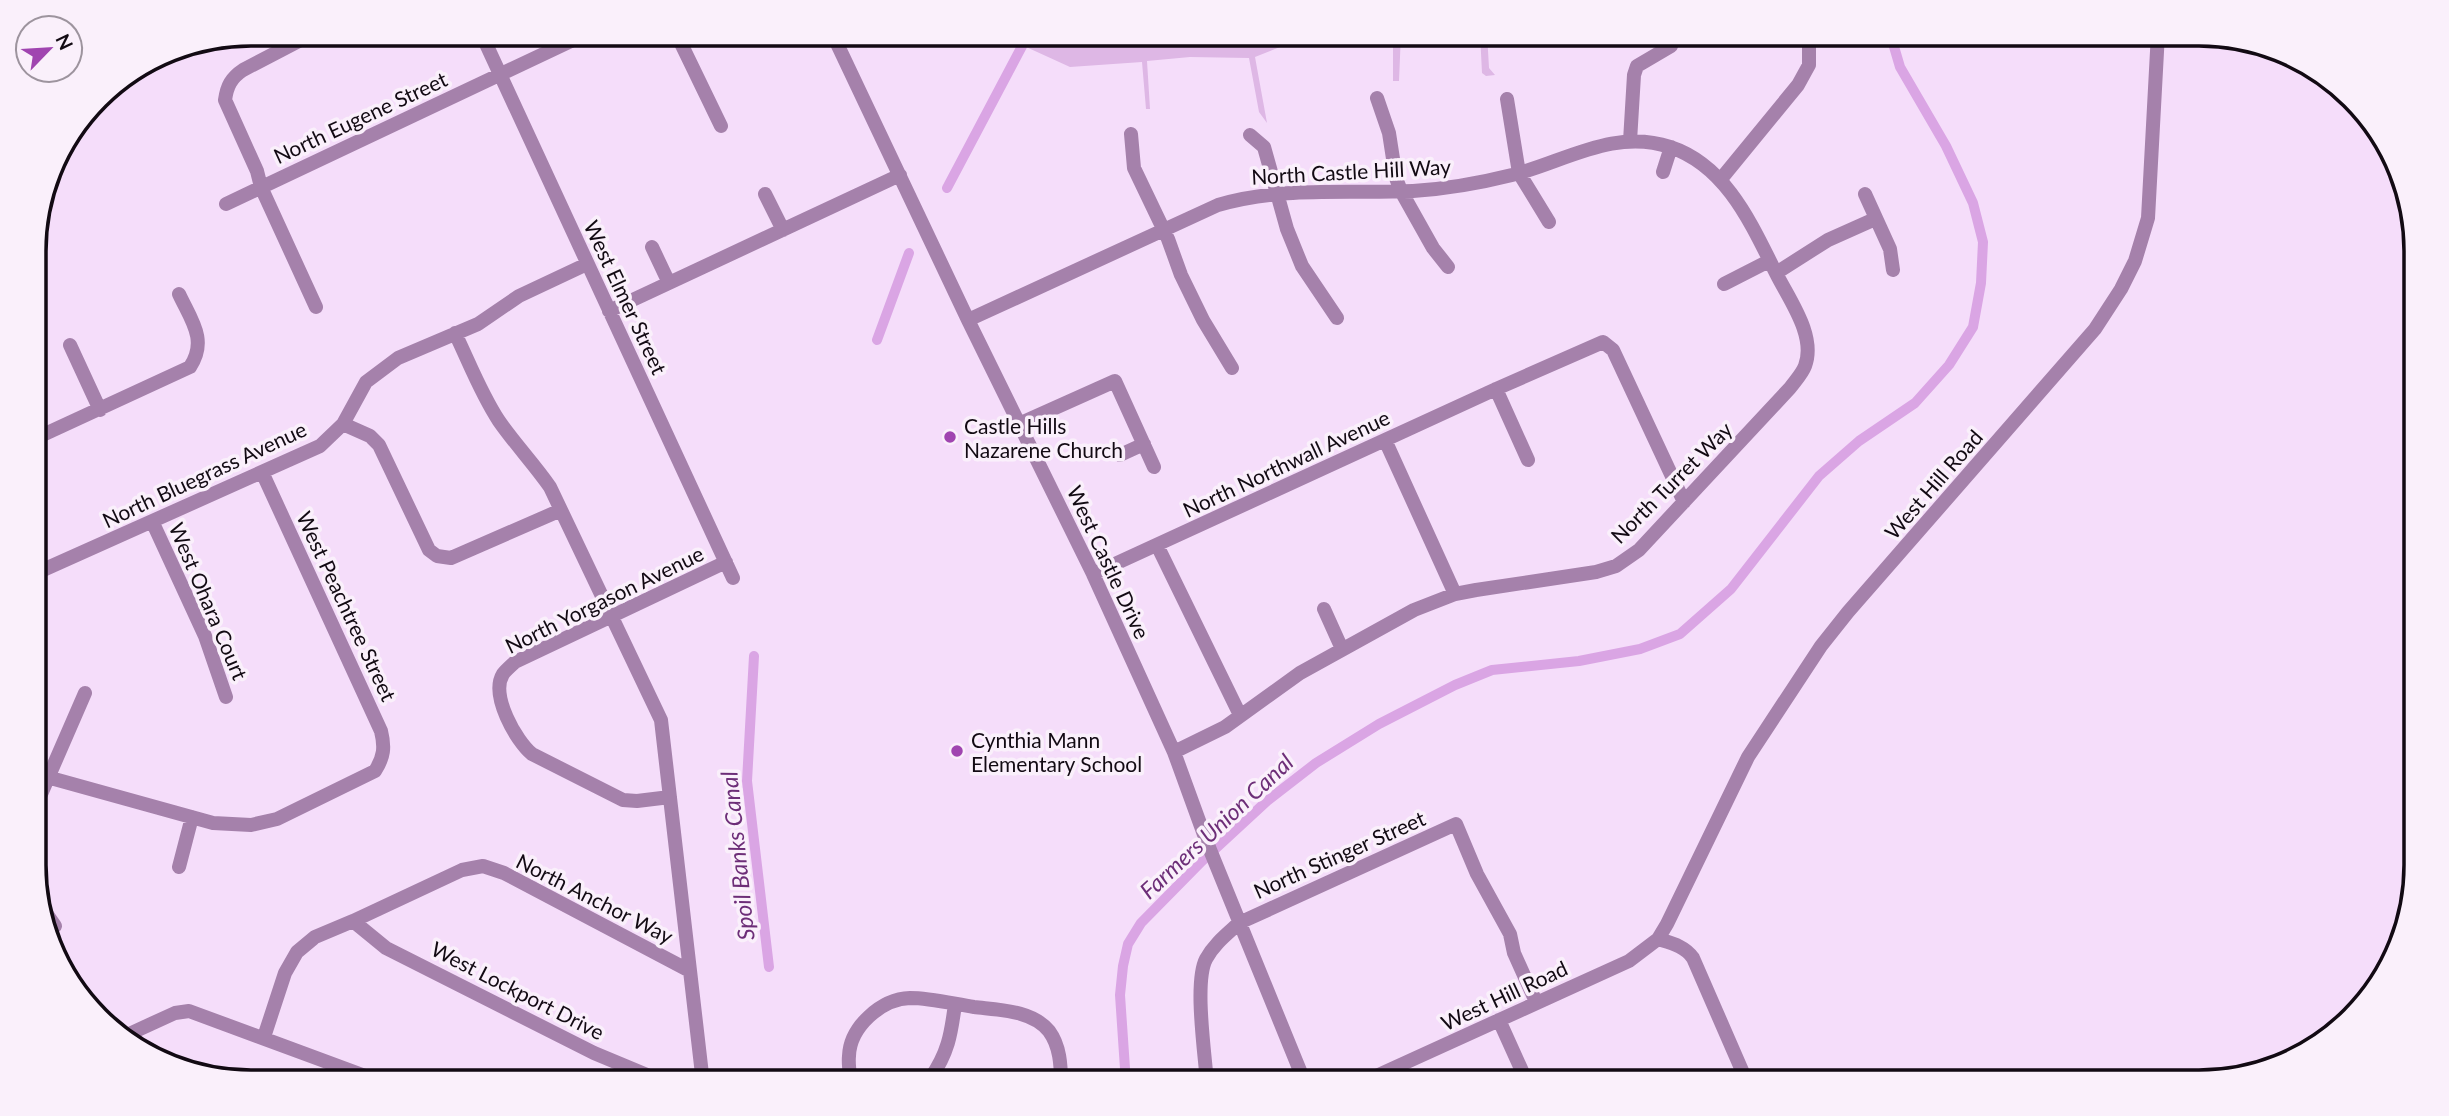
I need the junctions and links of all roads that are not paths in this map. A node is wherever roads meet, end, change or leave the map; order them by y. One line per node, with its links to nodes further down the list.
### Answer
1 (288, 46): 21 (street)
2 (487, 46): 9 (street, West Elmer Street)
3 (560, 46): 9 (street, North Eugene Street)
4 (682, 46): 12 (street)
5 (838, 46): 19 (street, West Castle Drive)
6 (1671, 46): 15 (street)
7 (1811, 46): 20 (street)
8 (2157, 46): 80 (street, West Hill Road)
9 (500, 74): 21 (street, North Eugene Street); 32 (street, West Elmer Street)
10 (1377, 98): 22 (street)
11 (1507, 99): 18 (street)
12 (720, 127)
13 (1131, 134): 30 (street)
14 (1250, 135): 23 (street)
15 (1630, 141): 16 (street, North Castle Hill Way); 18 (street, North Castle Hill Way)
16 (1671, 147): 17 (street); 20 (street, North Castle Hill Way)
17 (1663, 172)
18 (1519, 173): 22 (street, North Castle Hill Way); 28 (street)
19 (900, 175): 29 (street); 42 (street, West Castle Drive)
20 (1721, 178): 34 (street, North Turret Way)
21 (261, 187): 26 (street, North Eugene Street); 39 (street)
22 (1401, 191): 23 (street, North Castle Hill Way); 33 (street)
23 (1277, 193): 30 (street, North Castle Hill Way); 41 (street)
24 (765, 194): 29 (street)
25 (1865, 194): 27 (street)
26 (226, 204)
27 (1875, 219): 34 (street); 35 (street)
28 (1549, 222)
29 (783, 230): 36 (street)
30 (1164, 230): 42 (street, North Castle Hill Way); 45 (street)
31 (652, 247): 36 (street)
32 (587, 264): 40 (street, West Elmer Street); 43 (street, North Bluegrass Avenue)
33 (1448, 267)
34 (1773, 267): 37 (street); 57 (street, North Turret Way)
35 (1893, 270)
36 (669, 283): 40 (street)
37 (1724, 284)
38 (179, 294): 47 (street)
39 (316, 307)
40 (609, 311): 61 (street, West Elmer Street)
41 (1337, 318)
42 (968, 320): 49 (street, West Castle Drive)
43 (455, 332): 48 (street, North Bluegrass Avenue); 58 (street)
44 (70, 345): 47 (street)
45 (1232, 368)
46 (1496, 389): 51 (street, North Northwall Avenue); 54 (street); 57 (street, North Northwall Avenue)
47 (100, 410): 50 (street)
48 (343, 424): 56 (street, North Bluegrass Avenue); 58 (street)
49 (1019, 424): 52 (street); 63 (street, West Castle Drive)
50 (46, 434)
51 (1385, 440): 60 (street, North Northwall Avenue); 65 (street)
52 (1144, 444): 53 (street); 55 (street)
53 (1120, 455)
54 (1528, 460)
55 (1154, 467)
56 (262, 472): 59 (street, North Bluegrass Avenue); 76 (street, West Peachtree Street)
57 (1684, 502): 65 (street, North Turret Way)
58 (561, 510): 67 (street)
59 (152, 521): 62 (street, North Bluegrass Avenue); 70 (street, West Ohara Court)
60 (1157, 545): 63 (street, North Northwall Avenue); 71 (street)
61 (726, 562): 64 (street, West Elmer Street); 67 (street, North Yorgason Avenue)
62 (46, 569)
63 (1093, 574): 72 (street, West Castle Drive)
64 (733, 578)
65 (1455, 594): 68 (street, North Turret Way)
66 (1324, 609): 68 (street)
67 (612, 616): 75 (street); 75 (street, North Yorgason Avenue)
68 (1342, 649): 71 (street, North Turret Way)
69 (85, 693): 73 (street)
70 (226, 697)
71 (1240, 715): 72 (street, North Turret Way)
72 (1174, 752): 79 (street, West Castle Drive)
73 (46, 765)
74 (46, 775): 76 (street)
75 (670, 797): 81 (street)
76 (192, 817): 77 (street)
77 (178, 867)
78 (354, 921): 81 (street, North Anchor Way); 86 (street, North Anchor Way); 88 (street, West Lockport Drive)
79 (1239, 923): 82 (street, North Stinger Street); 93 (street, North Stinger Street); 94 (street, West Castle Drive)
80 (1658, 939): 82 (street, West Hill Road); 97 (street)
81 (690, 971): 89 (street)
82 (1536, 1002): 84 (street, West Hill Road)
83 (956, 1004): 90 (street); 91 (street); 92 (street)
84 (1499, 1020): 95 (street, West Hill Road); 96 (street)
85 (133, 1032): 86 (street)
86 (264, 1037): 87 (street)
87 (350, 1070)
88 (635, 1070)
89 (701, 1070)
90 (850, 1070)
91 (936, 1070)
92 (1061, 1070)
93 (1206, 1070)
94 (1300, 1070)
95 (1391, 1070)
96 (1522, 1070)
97 (1742, 1070)

